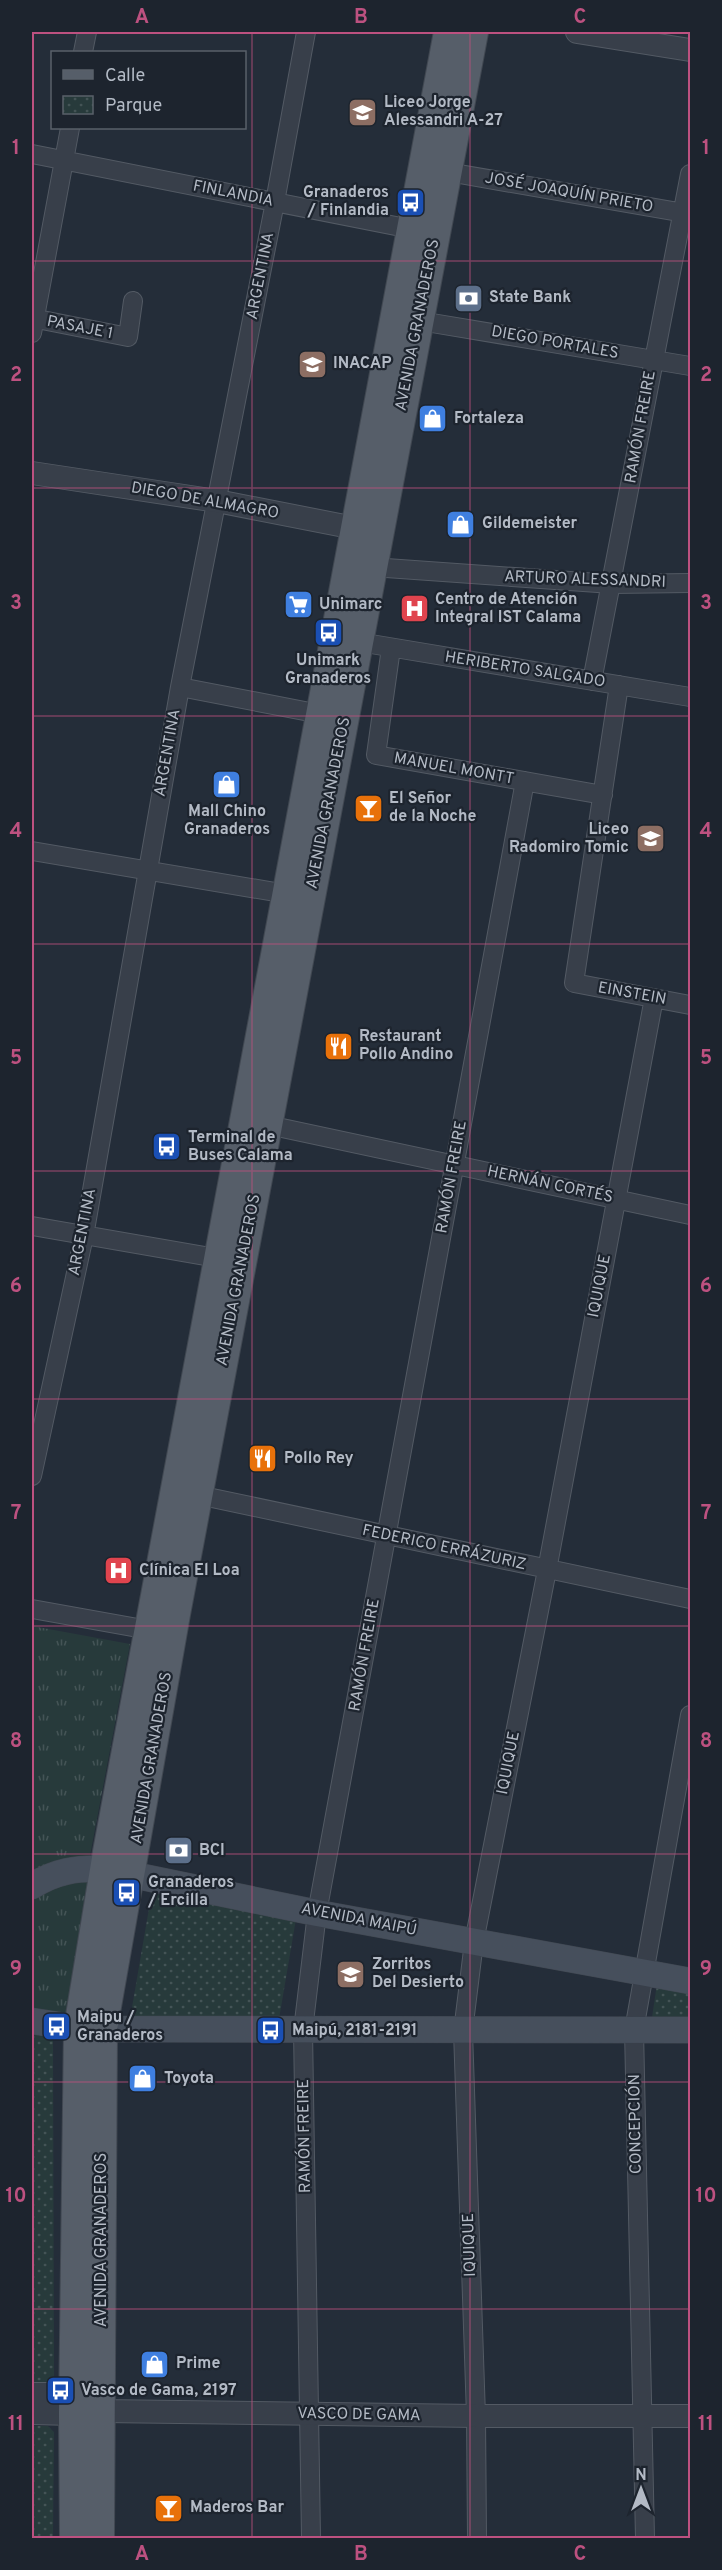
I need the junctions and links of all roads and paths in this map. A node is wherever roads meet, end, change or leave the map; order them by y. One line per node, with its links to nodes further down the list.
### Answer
1 (87, 32): 7 (street)
2 (306, 32): 13 (street, ARGENTINA)
3 (448, 32): 15 (main road, AVENIDA GRANADEROS)
4 (474, 32): 11 (main road, AVENIDA GRANADEROS)
5 (577, 32): 6 (street)
6 (690, 50)
7 (83, 51)
8 (70, 129): 10 (street)
9 (32, 154): 10 (street, FINLANDIA)
10 (64, 160): 13 (street, FINLANDIA); 18 (street)
11 (448, 171): 14 (street, JOSÉ JOAQUÍN PRIETO); 15 (main road, AVENIDA GRANADEROS)
12 (690, 174): 14 (street, RAMÓN FREIRE)
13 (275, 202): 15 (street, FINLANDIA); 22 (street, ARGENTINA)
14 (687, 214): 19 (street, RAMÓN FREIRE)
15 (423, 231): 17 (main road, AVENIDA GRANADEROS); 23 (main road, AVENIDA GRANADEROS)
16 (134, 301): 18 (street, PASAJE 1)
17 (420, 321): 19 (street, DIEGO PORTALES); 23 (main road, AVENIDA GRANADEROS)
18 (32, 324)
19 (653, 360): 20 (street, DIEGO PORTALES); 25 (street, RAMÓN FREIRE)
20 (690, 366)
21 (32, 473): 22 (street, DIEGO DE ALMAGRO)
22 (217, 501): 23 (street, DIEGO DE ALMAGRO); 31 (street, ARGENTINA)
23 (367, 531): 24 (main road, AVENIDA GRANADEROS); 33 (main road, AVENIDA GRANADEROS)
24 (372, 567): 25 (street, ARTURO ALESSANDRI); 27 (main road, AVENIDA GRANADEROS)
25 (612, 584): 26 (street, ARTURO ALESSANDRI); 29 (street, RAMÓN FREIRE)
26 (690, 584)
27 (359, 642): 28 (street, HERIBERTO SALGADO); 41 (main road, AVENIDA GRANADEROS)
28 (391, 648): 29 (street, HERIBERTO SALGADO); 34 (street, MANUEL MONTT)
29 (592, 681): 30 (street, HERIBERTO SALGADO)
30 (619, 685): 32 (street, HERIBERTO SALGADO); 35 (street)
31 (180, 687): 33 (street); 37 (street, ARGENTINA)
32 (690, 697)
33 (320, 714): 38 (main road, AVENIDA GRANADEROS)
34 (525, 782): 35 (street, MANUEL MONTT); 42 (street, RAMÓN FREIRE)
35 (603, 795): 39 (street, EINSTEIN)
36 (32, 851): 37 (street)
37 (147, 871): 38 (street); 46 (street, ARGENTINA)
38 (287, 894): 47 (main road, AVENIDA GRANADEROS)
39 (654, 998): 40 (street, EINSTEIN); 43 (street, IQUIQUE)
40 (690, 1005)
41 (268, 1125): 42 (street, HERNÁN CORTÉS); 47 (main road, AVENIDA GRANADEROS)
42 (455, 1165): 43 (street, HERNÁN CORTÉS); 50 (street, RAMÓN FREIRE)
43 (616, 1199): 44 (street, HERNÁN CORTÉS); 51 (street, IQUIQUE)
44 (690, 1215)
45 (32, 1226): 46 (street)
46 (84, 1236): 47 (street); 48 (street, ARGENTINA)
47 (230, 1260): 49 (main road, AVENIDA GRANADEROS); 54 (main road, AVENIDA GRANADEROS)
48 (32, 1476)
49 (198, 1495): 50 (street, FEDERICO ERRÁZURIZ); 56 (main road, AVENIDA GRANADEROS)
50 (387, 1536): 51 (street, FEDERICO ERRÁZURIZ); 58 (street, RAMÓN FREIRE)
51 (547, 1570): 52 (street, FEDERICO ERRÁZURIZ); 59 (street, IQUIQUE)
52 (690, 1599)
53 (32, 1609): 54 (street)
54 (149, 1630): 56 (main road, AVENIDA GRANADEROS)
55 (690, 1715): 60 (street, CONCEPCIÓN)
56 (118, 1872): 57 (main road, AVENIDA MAIPÚ); 58 (main road, AVENIDA MAIPÚ); 63 (main road, AVENIDA GRANADEROS)
57 (32, 1886)
58 (317, 1913): 59 (main road, AVENIDA MAIPÚ); 64 (street, RAMÓN FREIRE)
59 (474, 1942): 60 (main road, AVENIDA MAIPÚ); 67 (street, IQUIQUE)
60 (644, 1974): 61 (main road, AVENIDA MAIPÚ); 65 (street, CONCEPCIÓN)
61 (690, 1981)
62 (32, 2021): 63 (main road)
63 (90, 2028): 64 (main road); 69 (main road, AVENIDA GRANADEROS); 70 (main road, AVENIDA GRANADEROS)
64 (303, 2030): 67 (main road); 72 (street, RAMÓN FREIRE)
65 (634, 2030): 66 (main road); 67 (main road); 75 (street, CONCEPCIÓN)
66 (690, 2030)
67 (463, 2031): 74 (street, IQUIQUE)
68 (32, 2394): 69 (street)
69 (73, 2404): 70 (street); 71 (street); 76 (main road, AVENIDA GRANADEROS)
70 (102, 2411): 72 (street, VASCO DE GAMA); 77 (main road, AVENIDA GRANADEROS)
71 (32, 2413)
72 (309, 2414): 74 (street, VASCO DE GAMA); 78 (street, RAMÓN FREIRE)
73 (690, 2415): 75 (street, VASCO DE GAMA)
74 (476, 2416): 75 (street, VASCO DE GAMA); 79 (street, IQUIQUE)
75 (642, 2416): 80 (street, CONCEPCIÓN)
76 (74, 2538)
77 (100, 2538)
78 (311, 2538)
79 (477, 2538)
80 (645, 2538)

